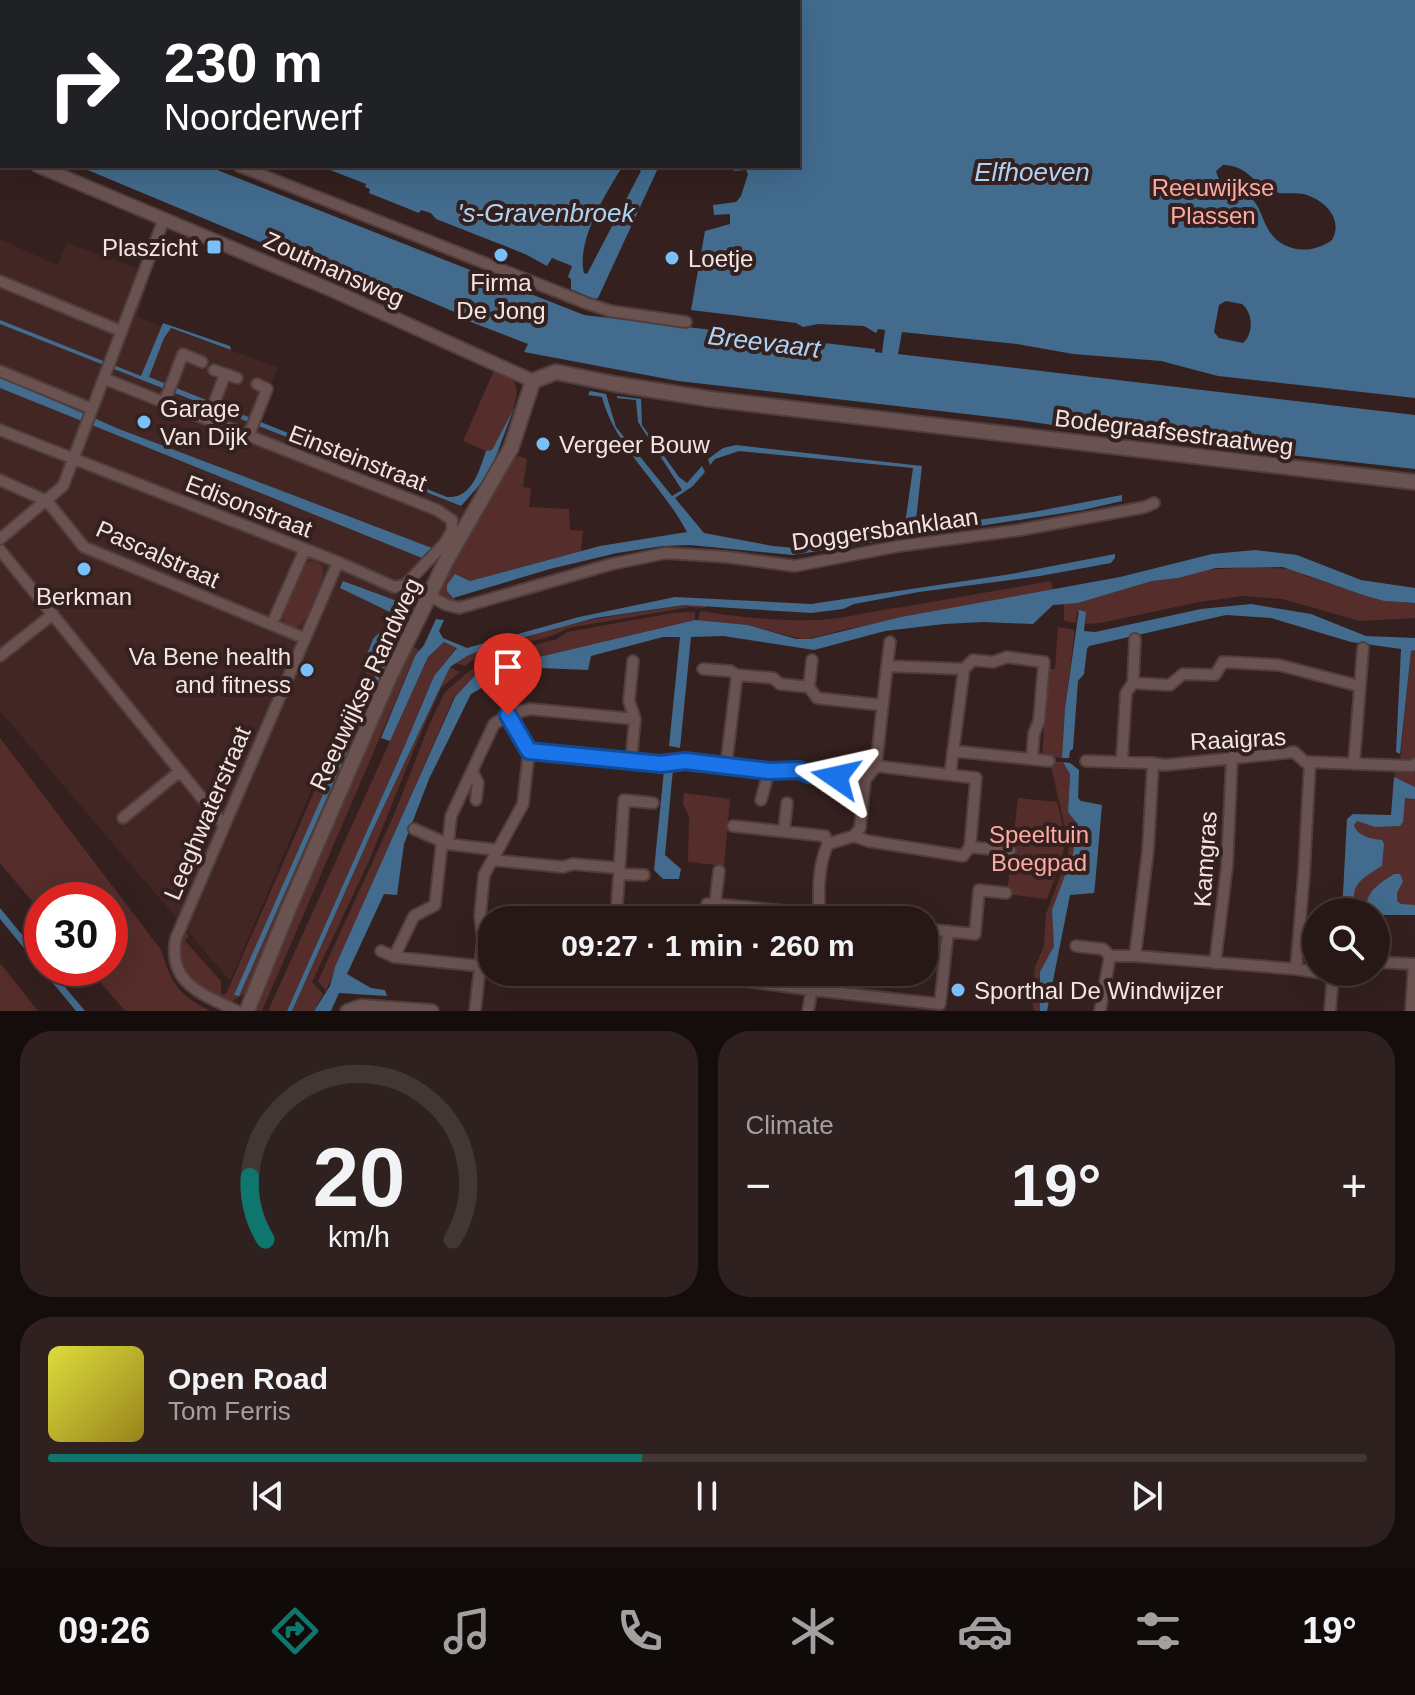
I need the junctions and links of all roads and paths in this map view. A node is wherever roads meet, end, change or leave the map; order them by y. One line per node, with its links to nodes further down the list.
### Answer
1 (43, 168): 3 (street, Zoutmansweg)
2 (244, 168): 5 (street)
3 (164, 219): 6 (street); 11 (street, Zoutmansweg)
4 (0, 281): 6 (street)
5 (686, 322)
6 (121, 331): 10 (street)
7 (202, 362): 13 (street)
8 (214, 370): 14 (street)
9 (0, 371): 15 (street)
10 (106, 376): 13 (street, Einsteinstraat); 15 (street)
11 (533, 381): 20 (main road, Bodegraafsestraatweg); 28 (main road, Reeuwijkse Randweg)
12 (257, 384): 16 (street)
13 (164, 403): 14 (street, Einsteinstraat)
14 (211, 410): 16 (street, Einsteinstraat)
15 (91, 411): 18 (street)
16 (252, 427): 23 (street, Einsteinstraat)
17 (0, 430): 18 (street, Edisonstraat)
18 (73, 459): 21 (street); 25 (street, Edisonstraat)
19 (0, 480): 21 (street, Pascalstraat)
20 (1415, 482)
21 (47, 501): 24 (street); 30 (street, Pascalstraat)
22 (1154, 503): 28 (street, Doggersbanklaan)
23 (452, 520): 27 (street, Edisonstraat)
24 (0, 539)
25 (305, 549): 27 (street, Edisonstraat); 30 (street)
26 (0, 550): 29 (street)
27 (338, 562): 31 (street, Leeghwaterstraat)
28 (430, 596): 109 (main road, Reeuwijkse Randweg)
29 (53, 614): 35 (street); 62 (street)
30 (272, 624): 31 (street, Pascalstraat)
31 (304, 638): 72 (street, Leeghwaterstraat)
32 (1135, 639): 42 (street)
33 (890, 642): 38 (street)
34 (1363, 648): 43 (street)
35 (0, 656)
36 (812, 660): 44 (street)
37 (633, 661): 47 (street)
38 (887, 666): 40 (street); 45 (street)
39 (703, 669): 41 (street)
40 (964, 669): 49 (street); 51 (street)
41 (737, 675): 44 (street); 60 (street)
42 (1133, 683): 43 (street); 52 (street)
43 (1359, 686): 58 (street)
44 (809, 687): 45 (street)
45 (881, 705): 61 (street)
46 (508, 715): 47 (street); 48 (street); 63 (street)
47 (635, 719): 53 (street)
48 (529, 751): 53 (street); 81 (street)
49 (953, 751): 51 (street); 65 (street)
50 (1232, 757): 56 (street, Raaigras); 57 (street, Raaigras); 98 (street, Kamgras)
51 (1032, 759): 54 (street)
52 (1122, 760): 55 (street, Raaigras); 57 (street, Raaigras)
53 (631, 761): 60 (street)
54 (1049, 761)
55 (1086, 761)
56 (1310, 762): 58 (street); 101 (street, Raaigras)
57 (1153, 763): 96 (street)
58 (1354, 763): 59 (street)
59 (1415, 764)
60 (726, 766): 64 (street)
61 (876, 766): 65 (street); 66 (street)
62 (180, 771): 71 (street); 72 (street)
63 (472, 771): 67 (street); 77 (street)
64 (769, 771): 66 (street); 68 (street)
65 (950, 775): 79 (street)
66 (865, 780): 76 (street)
67 (476, 800)
68 (761, 800)
69 (653, 803): 82 (street)
70 (787, 803): 75 (street)
71 (123, 818)
72 (223, 824): 108 (street, Leeghwaterstraat)
73 (733, 826): 75 (street)
74 (414, 829): 77 (street)
75 (784, 831): 78 (street)
76 (854, 836): 78 (street); 79 (street)
77 (445, 843): 81 (street); 97 (street)
78 (828, 844): 90 (street)
79 (970, 847): 80 (street)
80 (1010, 851)
81 (495, 855): 82 (street); 87 (street)
82 (619, 871): 84 (street); 88 (street)
83 (719, 871): 86 (street)
84 (644, 875)
85 (1006, 893): 92 (street)
86 (711, 904): 89 (street)
87 (481, 906)
88 (617, 906)
89 (722, 906)
90 (818, 906)
91 (938, 930): 92 (street)
92 (948, 931): 107 (street)
93 (1076, 946): 95 (street)
94 (381, 951): 97 (street)
95 (1110, 956): 96 (street); 114 (street)
96 (1135, 956): 98 (street)
97 (394, 957): 100 (street)
98 (1215, 963): 101 (street)
99 (1390, 963): 116 (street)
100 (478, 966)
101 (1296, 969): 102 (street)
102 (1302, 970)
103 (478, 984): 112 (street)
104 (786, 986): 107 (street)
105 (813, 986): 107 (street)
106 (1333, 986): 115 (street)
107 (813, 990): 113 (street)
108 (237, 1011)
109 (247, 1011)
110 (347, 1011): 111 (street)
111 (432, 1011)
112 (475, 1011)
113 (808, 1011)
114 (1100, 1011)
115 (1330, 1011)
116 (1411, 1011)

